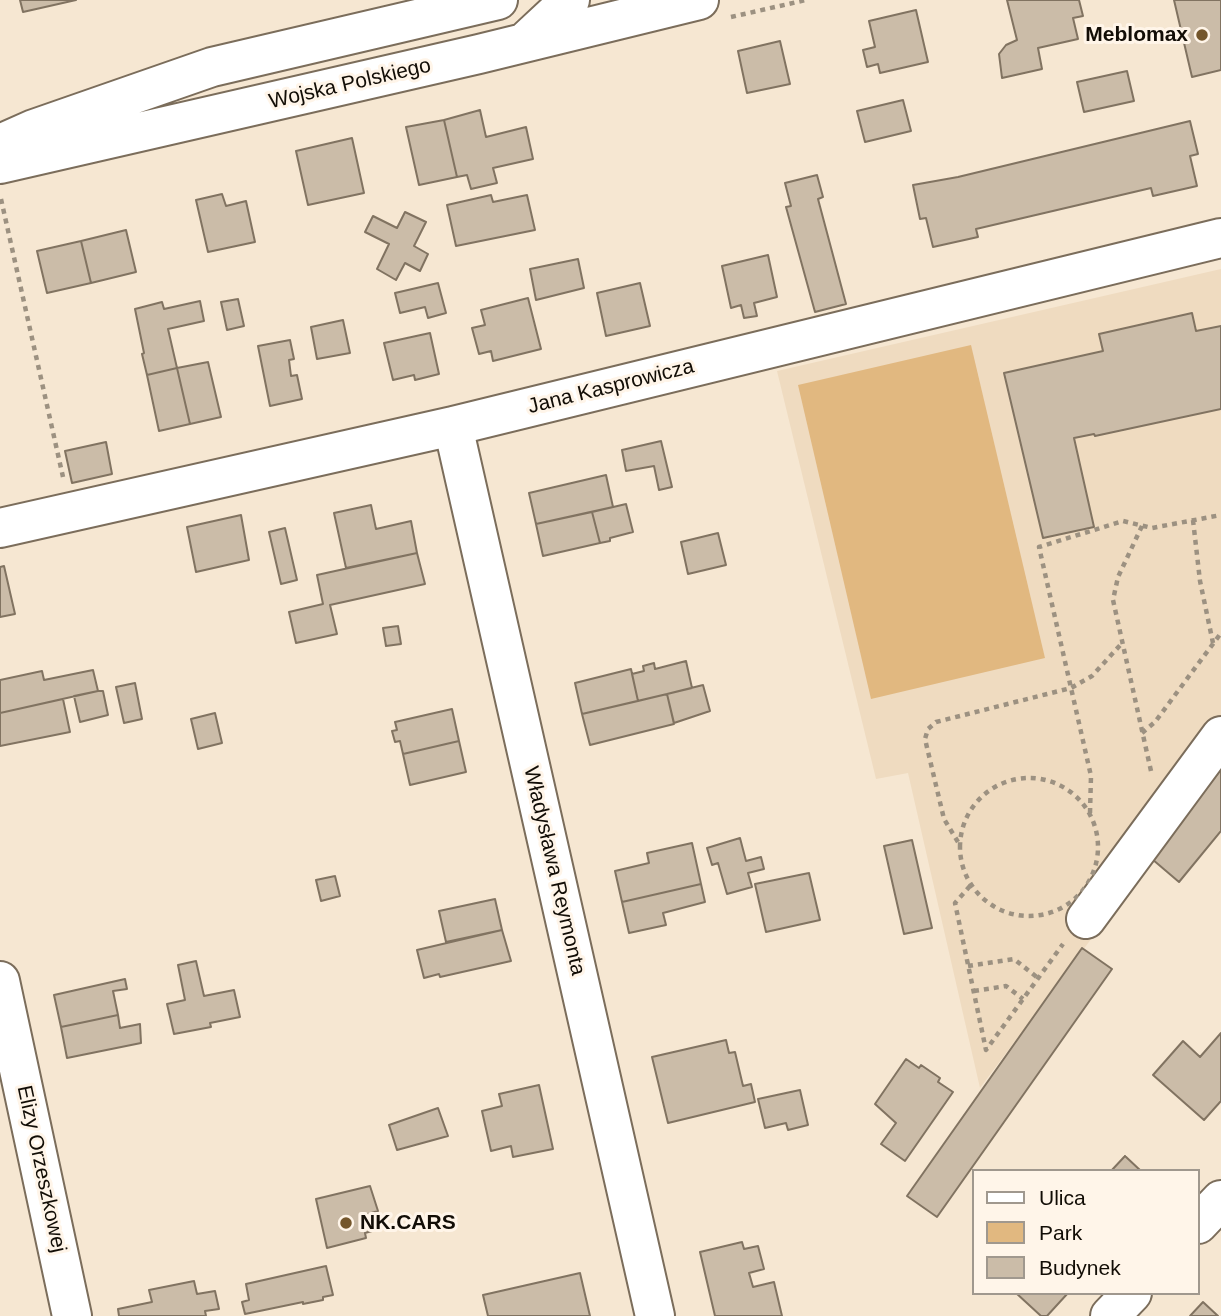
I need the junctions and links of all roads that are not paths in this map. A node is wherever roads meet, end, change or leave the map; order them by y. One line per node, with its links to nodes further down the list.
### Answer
1 (570, 0): 4 (street)
2 (482, 2): 5 (street)
3 (664, 3): 4 (street, Wojska Polskiego)
4 (524, 43): 6 (street, Wojska Polskiego)
5 (0, 144)
6 (0, 164)
7 (1221, 238): 8 (street, Jana Kasprowicza)
8 (453, 426): 9 (street, Jana Kasprowicza); 17 (street, Władysława Reymonta)
9 (0, 528)
10 (1221, 736): 11 (street)
11 (1068, 922)
12 (0, 981): 16 (street, Elizy Orzeszkowej)
13 (1221, 1200): 14 (street)
14 (1200, 1222)
15 (1130, 1295): 18 (street)
16 (72, 1316)
17 (655, 1316)
18 (1110, 1316)

